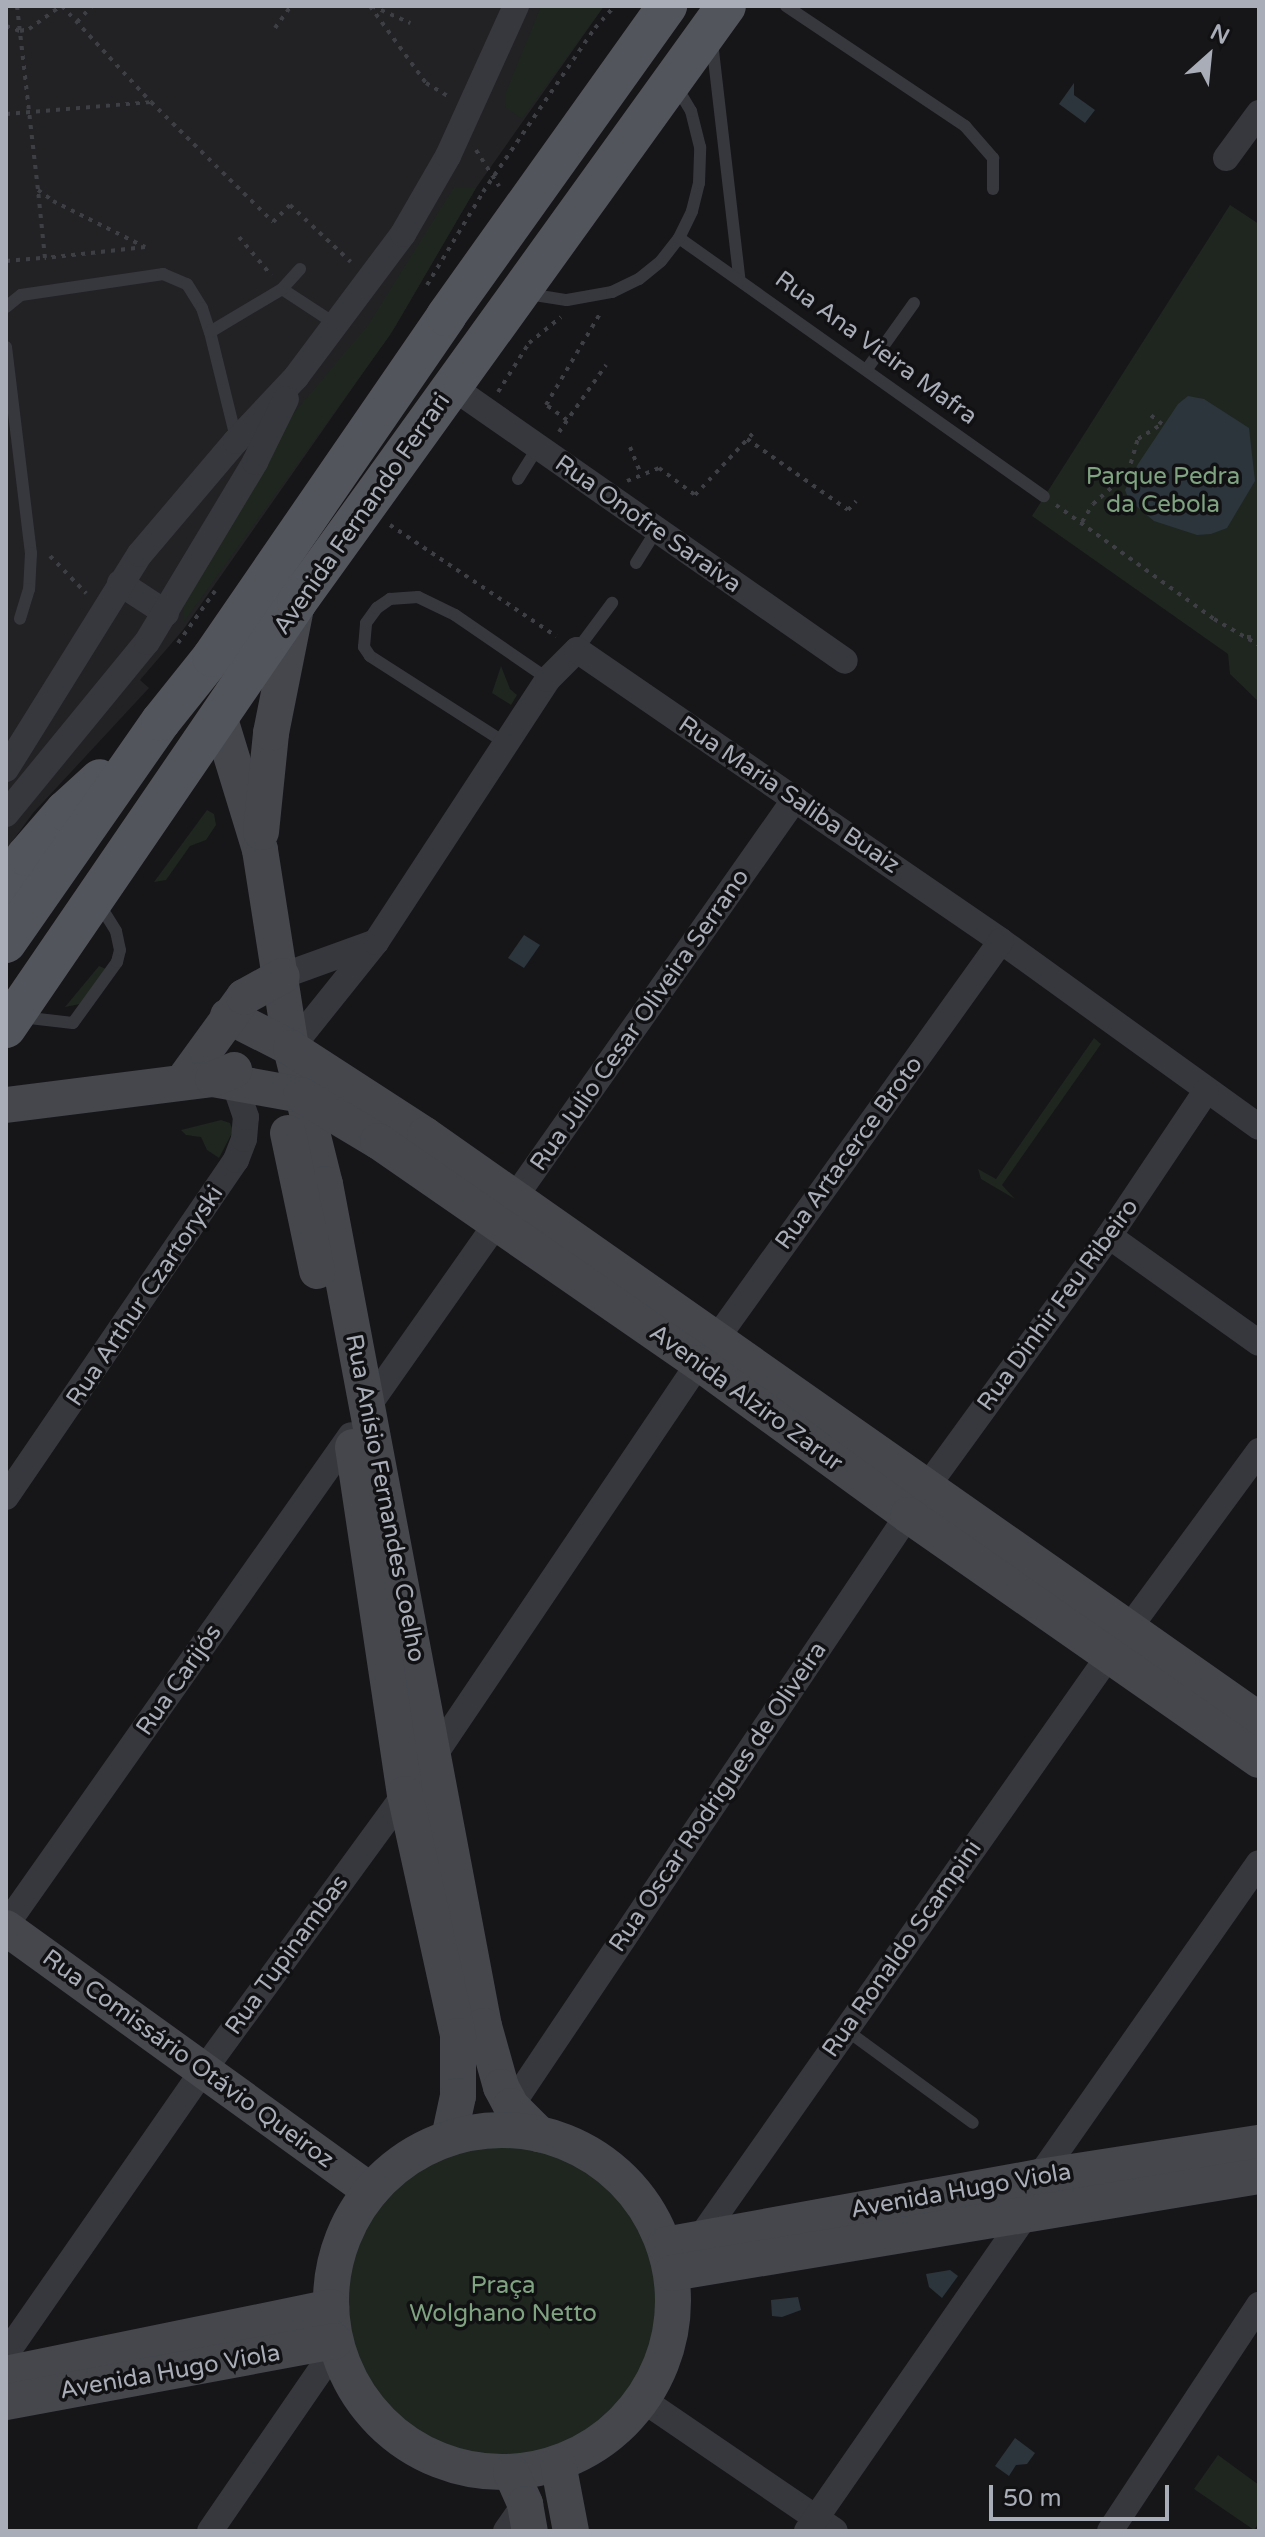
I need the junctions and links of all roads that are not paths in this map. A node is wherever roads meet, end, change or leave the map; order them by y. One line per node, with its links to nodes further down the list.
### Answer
1 (516, 6): 16 (street)
2 (667, 6): 39 (main road, Avenida Fernando Ferrari)
3 (786, 6): 8 (lane)
4 (718, 17): 5 (main road, Avenida Fernando Ferrari); 11 (lane)
5 (672, 80): 9 (lane); 13 (main road, Avenida Fernando Ferrari)
6 (1259, 113): 7 (street)
7 (1226, 158)
8 (993, 189)
9 (679, 238): 11 (lane, Rua Ana Vieira Mafra); 13 (lane)
10 (300, 269): 12 (lane)
11 (739, 277): 19 (lane, Rua Ana Vieira Mafra)
12 (282, 289): 16 (lane); 17 (lane)
13 (521, 292): 21 (main road, Avenida Fernando Ferrari)
14 (914, 303): 19 (lane)
15 (6, 307): 17 (lane)
16 (337, 325): 20 (street)
17 (210, 332): 22 (lane)
18 (6, 347): 33 (lane)
19 (867, 369): 26 (lane, Rua Ana Vieira Mafra)
20 (296, 377): 22 (street); 24 (street)
21 (451, 386): 23 (street, Rua Onofre Saraiva); 30 (main road, Avenida Fernando Ferrari)
22 (236, 441): 24 (lane); 29 (street)
23 (538, 447): 25 (lane); 27 (street, Rua Onofre Saraiva)
24 (255, 462): 32 (street)
25 (518, 479)
26 (1044, 496)
27 (657, 530): 28 (lane); 35 (street, Rua Onofre Saraiva)
28 (636, 563)
29 (120, 583): 32 (street); 37 (street)
30 (297, 602): 38 (main road, Avenida Fernando Ferrari); 45 (street, Rua Anísio Fernandes Coelho)
31 (612, 603): 34 (lane)
32 (166, 613): 40 (street)
33 (20, 619)
34 (577, 650): 36 (street); 43 (street, Rua Maria Saliba Buaiz)
35 (845, 661)
36 (548, 679): 41 (street); 41 (lane)
37 (44, 711): 40 (street); 42 (street)
38 (220, 719): 39 (main road); 45 (street, Rua Anísio Fernandes Coelho); 47 (main road, Avenida Fernando Ferrari)
39 (161, 721): 46 (main road); 50 (main road, Avenida Fernando Ferrari)
40 (74, 733): 44 (street)
41 (507, 744): 49 (street)
42 (6, 769)
43 (795, 799): 48 (street, Rua Maria Saliba Buaiz); 62 (street, Rua Julio Cesar Oliveira Serrano)
44 (6, 814)
45 (260, 850): 51 (street, Rua Anísio Fernandes Coelho)
46 (6, 887)
47 (95, 899): 53 (main road, Avenida Fernando Ferrari); 53 (lane)
48 (1001, 941): 56 (street, Rua Maria Saliba Buaiz); 65 (street, Rua Artacerce Broto)
49 (376, 942): 51 (street); 54 (street)
50 (6, 943)
51 (282, 976): 52 (street); 54 (street, Rua Anísio Fernandes Coelho)
52 (228, 1016): 54 (street, Avenida Alziro Zarur); 55 (street)
53 (10, 1022)
54 (291, 1048): 55 (street); 57 (street, Rua Anísio Fernandes Coelho); 62 (street, Avenida Alziro Zarur)
55 (222, 1082): 57 (street, Avenida Alziro Zarur); 58 (street); 66 (street, Rua Anísio Fernandes Coelho); 68 (street, Rua Arthur Czartoryski)
56 (1206, 1091): 59 (street, Rua Maria Saliba Buaiz); 63 (street, Rua Dinhir Feu Ribeiro)
57 (301, 1095): 60 (street, Avenida Alziro Zarur); 61 (street, Rua Anísio Fernandes Coelho)
58 (6, 1105)
59 (1259, 1127)
60 (378, 1141): 61 (street); 62 (street, Avenida Alziro Zarur)
61 (325, 1184): 66 (street, Rua Anísio Fernandes Coelho)
62 (506, 1211): 65 (street, Avenida Alziro Zarur); 66 (street, Rua Carijós)
63 (1109, 1236): 64 (street); 69 (street, Rua Dinhir Feu Ribeiro)
64 (1259, 1343)
65 (707, 1351): 69 (street, Avenida Alziro Zarur); 73 (street)
66 (359, 1421): 70 (street, Rua Anísio Fernandes Coelho); 77 (street, Rua Carijós)
67 (1259, 1451): 71 (street, Rua Ronaldo Scampini)
68 (6, 1497)
69 (917, 1502): 71 (street, Avenida Alziro Zarur); 80 (street, Rua Oscar Rodrigues de Oliveira)
70 (390, 1600): 73 (street, Rua Anísio Fernandes Coelho); 75 (street, Rua Anísio Fernandes Coelho)
71 (1120, 1642): 72 (street, Avenida Alziro Zarur); 74 (street, Avenida Alziro Zarur); 78 (street, Rua Ronaldo Scampini)
72 (1259, 1720)
73 (433, 1757): 80 (street, Rua Anísio Fernandes Coelho)
74 (1259, 1760)
75 (405, 1794): 79 (street, Rua Tupinambas); 83 (street, Rua Anísio Fernandes Coelho)
76 (1259, 1863): 86 (street)
77 (6, 1926): 79 (street, Rua Comissário Otávio Queiroz)
78 (846, 2030): 81 (lane); 89 (street, Rua Ronaldo Scampini)
79 (203, 2071): 87 (street, Rua Comissário Otávio Queiroz); 92 (street, Rua Tupinambas)
80 (511, 2106): 82 (street, Rua Anísio Fernandes Coelho)
81 (973, 2123)
82 (539, 2134): 83 (street); 89 (street)
83 (449, 2138): 87 (street)
84 (1259, 2143): 86 (street, Avenida Hugo Viola)
85 (1259, 2176): 88 (street, Avenida Hugo Viola)
86 (1039, 2177): 89 (street, Avenida Hugo Viola)
87 (371, 2191): 91 (street)
88 (1027, 2213): 89 (street, Avenida Hugo Viola); 98 (street)
89 (679, 2257): 94 (street)
90 (1259, 2305): 101 (street)
91 (334, 2332): 93 (street, Avenida Hugo Viola); 95 (street, Avenida Hugo Viola); 97 (street); 99 (street)
92 (6, 2354)
93 (6, 2374)
94 (643, 2400): 96 (street); 98 (street)
95 (6, 2402)
96 (558, 2463): 97 (street); 100 (street)
97 (518, 2510)
98 (820, 2527)
99 (210, 2531)
100 (571, 2531)
101 (1110, 2531)

